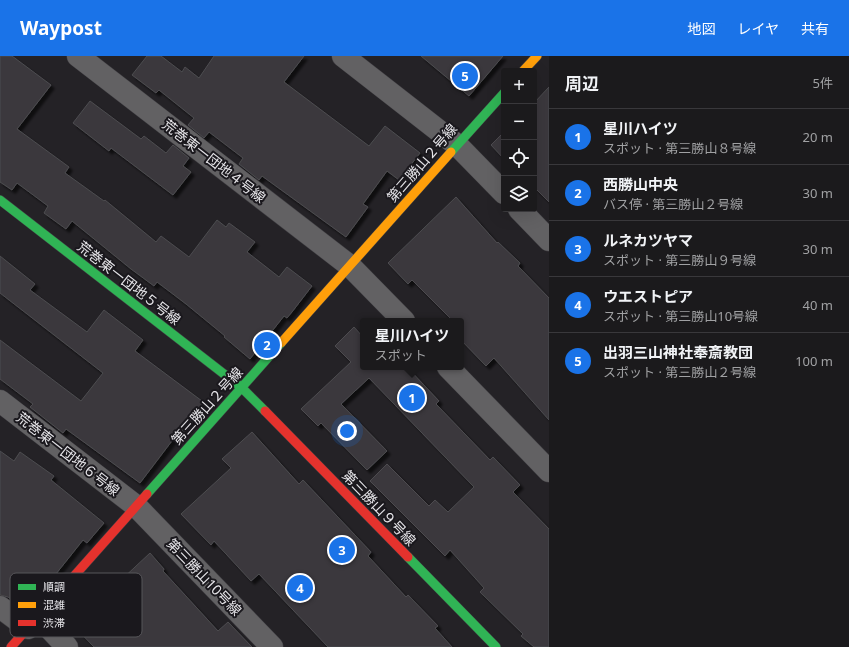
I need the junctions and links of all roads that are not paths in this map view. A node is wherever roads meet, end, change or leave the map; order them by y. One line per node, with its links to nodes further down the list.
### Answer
1 (78, 56): 11 (street, 荒巻東一団地４号線)
2 (343, 56): 6 (street)
3 (537, 56): 4 (street)
4 (526, 68)
5 (501, 95): 6 (street, 第三勝山２号線)
6 (457, 145): 7 (street); 11 (street, 第三勝山２号線)
7 (501, 190)
8 (0, 200): 14 (street, 荒巻東一団地５号線)
9 (522, 212): 10 (street)
10 (549, 240)
11 (350, 266): 12 (street, 荒巻東一団地４号線); 14 (street, 第三勝山２号線)
12 (401, 318)
13 (451, 370): 16 (street)
14 (242, 388): 17 (street, 第三勝山２号線); 26 (street, 第三勝山９号線)
15 (0, 401): 17 (street, 荒巻東一団地６号線)
16 (549, 471)
17 (136, 506): 18 (street, 第三勝山２号線); 25 (street, 第三勝山10号線)
18 (77, 573)
19 (0, 606): 20 (street)
20 (10, 611)
21 (20, 637): 23 (street, 第三勝山２号線)
22 (53, 637): 24 (street)
23 (11, 647)
24 (67, 647)
25 (272, 647)
26 (496, 647)

